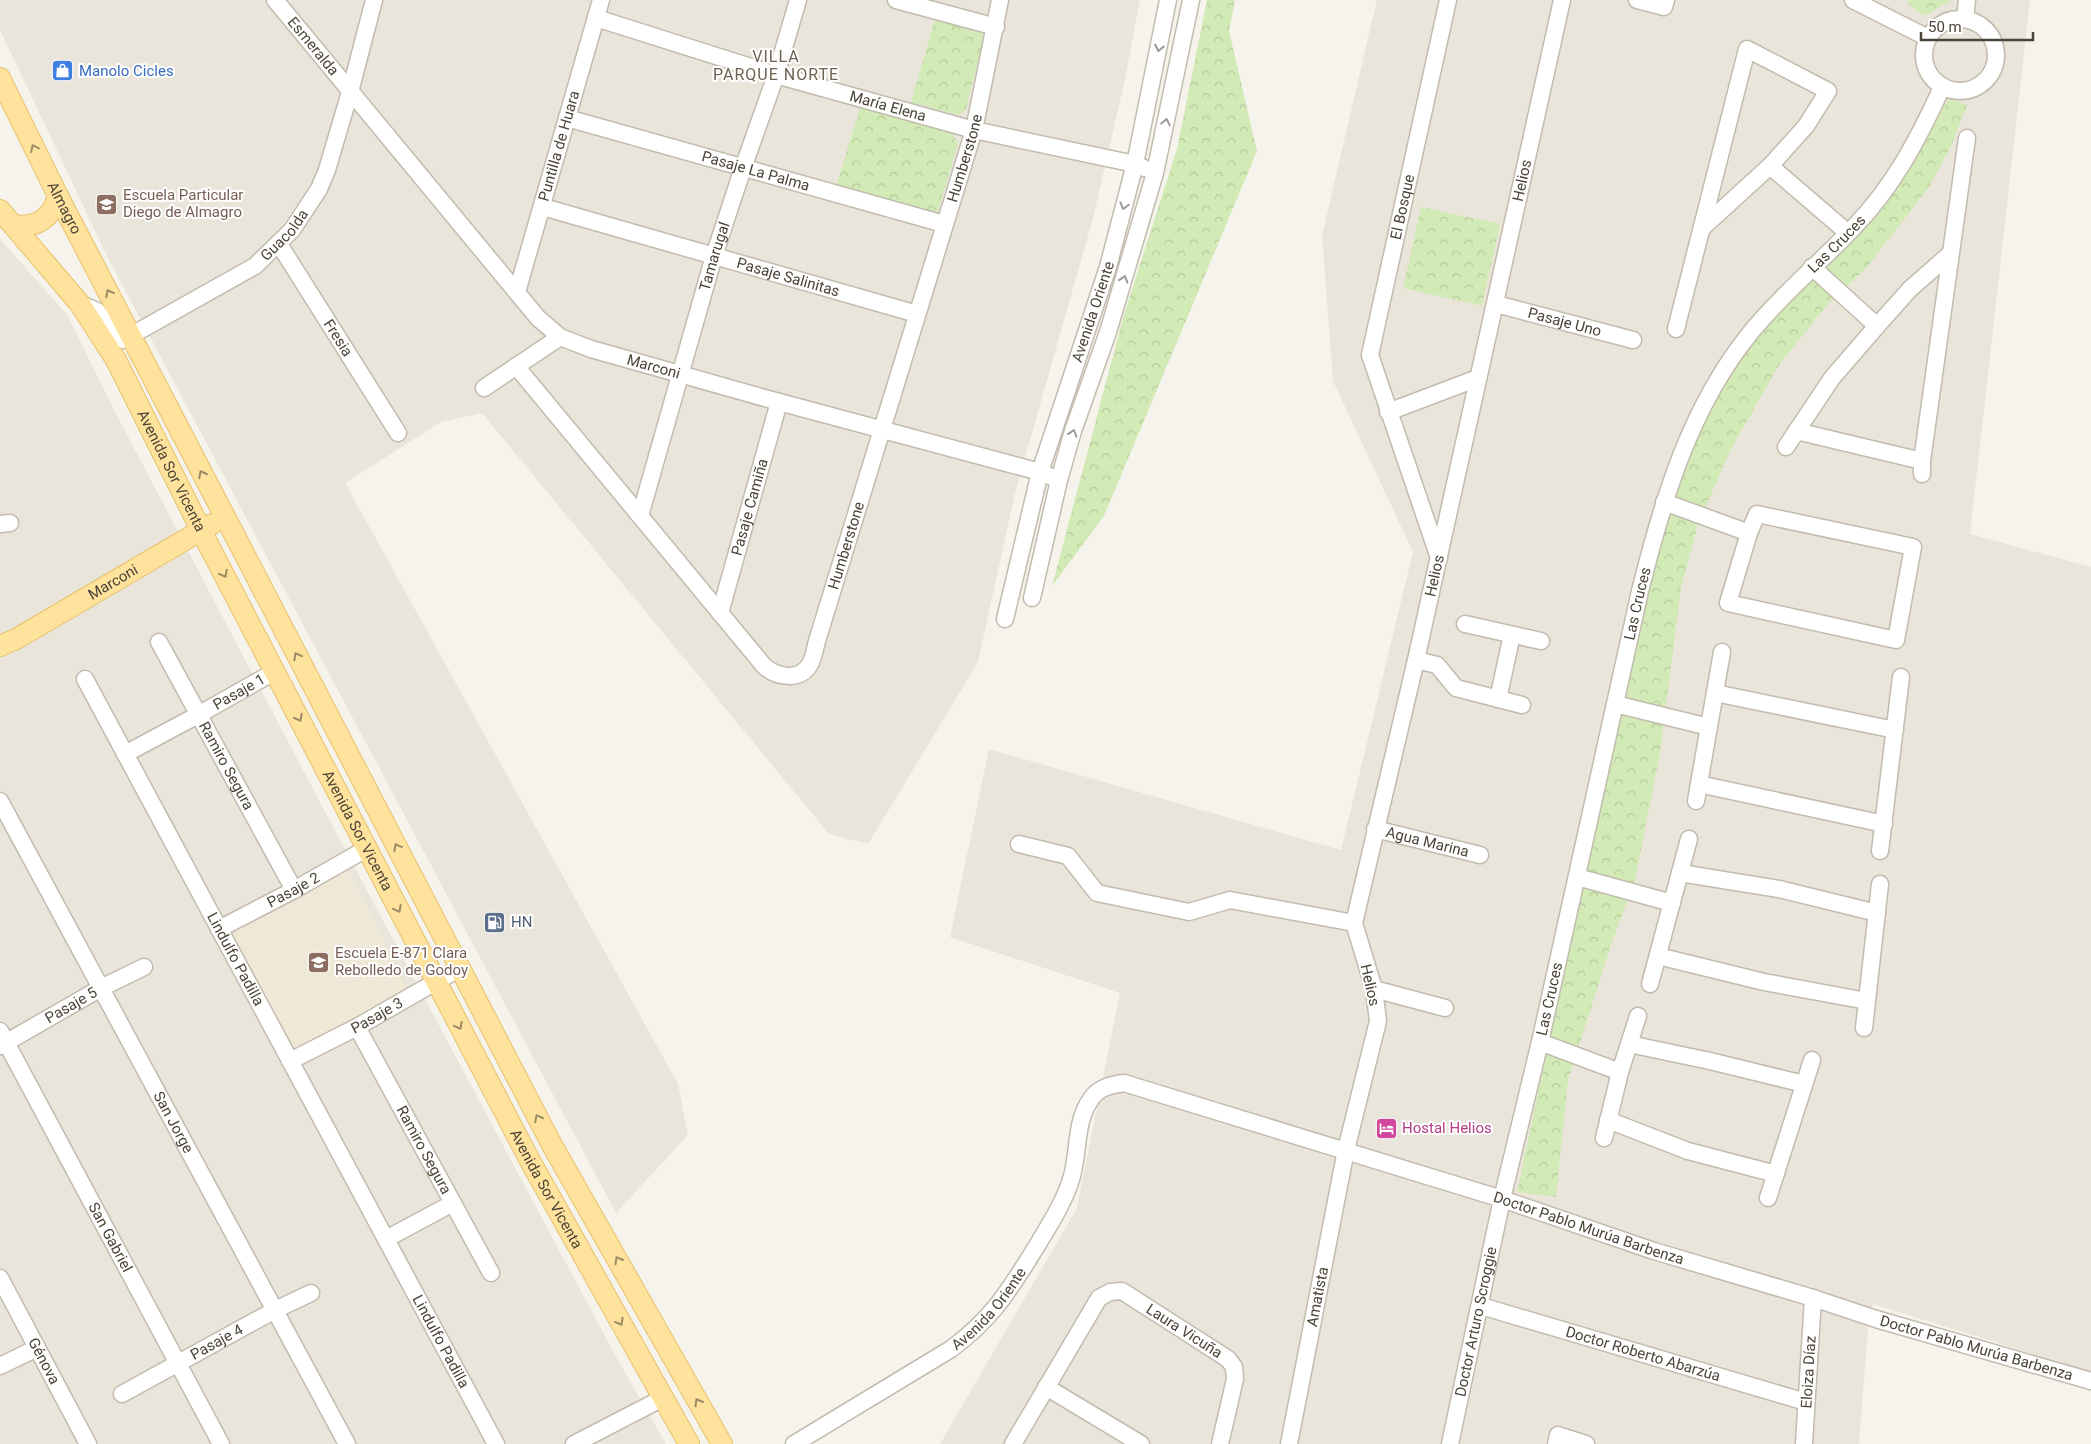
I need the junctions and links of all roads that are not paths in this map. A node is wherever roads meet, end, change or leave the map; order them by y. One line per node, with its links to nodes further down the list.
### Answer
1 (275, 0): 22 (street, Esmeralda)
2 (374, 0): 22 (street, Guacolda)
3 (601, 0): 15 (street, Puntilla de Huara)
4 (798, 0): 19 (street, Tamarugal)
5 (896, 0): 17 (street)
6 (1000, 0): 17 (street, Humberstone)
7 (1168, 0): 26 (street, Avenida Oriente, one-way to 26)
8 (1191, 0): 29 (street, Avenida Oriente, one-way to 8)
9 (1448, 0): 57 (street, El Bosque)
10 (1562, 0): 45 (street, Helios)
11 (1637, 0): 12 (street)
12 (1666, 0)
13 (1853, 0): 18 (street)
14 (1967, 0): 16 (street)
15 (596, 18): 19 (street, María Elena); 23 (street, Puntilla de Huara)
16 (1964, 19): 18 (street); 21 (street)
17 (996, 27): 24 (street, Humberstone)
18 (1928, 38): 21 (street)
19 (776, 75): 24 (street, María Elena); 28 (street, Tamarugal)
20 (0, 78): 30 (main road, Almagro, one-way to 20)
21 (1942, 87): 37 (street, Las Cruces)
22 (350, 92): 38 (street, Guacolda); 43 (street, Marconi)
23 (567, 118): 28 (street, Pasaje La Palma); 31 (street, Puntilla de Huara)
24 (974, 130): 26 (street, María Elena); 33 (street, Humberstone)
25 (1967, 138): 40 (street)
26 (1135, 164): 29 (street, María Elena); 62 (street, Avenida Oriente, one-way to 62)
27 (1770, 166): 36 (street); 36 (street); 37 (street)
28 (743, 168): 33 (street, Pasaje La Palma); 41 (street, Tamarugal)
29 (1155, 173): 63 (street, Avenida Oriente, one-way to 29)
30 (58, 196): 34 (main road); 35 (main road, Almagro)
31 (543, 207): 41 (street, Pasaje Salinitas); 43 (street, Puntilla de Huara)
32 (0, 210): 34 (main road, Avenida Sor Vicenta)
33 (944, 224): 46 (street, Humberstone)
34 (13, 225): 39 (main road, Avenida Sor Vicenta)
35 (75, 228): 39 (main road); 49 (main road, Almagro, one-way to 35)
36 (1702, 228): 48 (street)
37 (1848, 233): 42 (street, Las Cruces)
38 (279, 244): 49 (street, Guacolda); 60 (street, Fresia)
39 (35, 250): 44 (main road, Avenida Sor Vicenta)
40 (1951, 253): 47 (street); 59 (street)
41 (714, 256): 46 (street, Pasaje Salinitas); 53 (street, Tamarugal)
42 (1812, 267): 47 (street); 64 (street, Las Cruces)
43 (517, 292): 50 (street, Marconi)
44 (80, 304): 49 (street); 67 (main road, Avenida Sor Vicenta)
45 (1496, 304): 51 (street, Pasaje Uno); 54 (street, Helios)
46 (917, 314): 58 (street, Humberstone)
47 (1877, 326): 59 (street)
48 (1676, 329)
49 (131, 336): 66 (main road, Avenida Sor Vicenta, one-way to 49)
50 (560, 337): 52 (street); 53 (street, Marconi)
51 (1634, 340)
52 (516, 366): 55 (street); 65 (street, Humberstone)
53 (681, 375): 56 (street, Marconi); 65 (street, Tamarugal)
54 (1478, 378): 57 (street); 69 (street, Helios)
55 (484, 388)
56 (779, 402): 58 (street, Marconi); 71 (street, Pasaje Camiña)
57 (1388, 412): 69 (street, El Bosque)
58 (882, 430): 62 (street, Marconi); 71 (street, Humberstone)
59 (1796, 431): 61 (street)
60 (398, 433)
61 (1786, 447)
62 (1040, 472): 63 (street, Marconi); 72 (street, Avenida Oriente)
63 (1060, 480): 70 (street, Avenida Oriente)
64 (1664, 502): 68 (street); 85 (street, Las Cruces)
65 (640, 516): 71 (street, Humberstone)
66 (225, 517): 67 (main road, Marconi); 111 (main road, Avenida Sor Vicenta, one-way to 66)
67 (201, 531): 77 (main road, Marconi); 80 (main road, Avenida Sor Vicenta, one-way to 80)
68 (1749, 533): 68 (street)
69 (1439, 558): 79 (street, Helios)
70 (1032, 598)
71 (720, 613)
72 (1005, 619)
73 (1465, 624): 74 (street)
74 (1512, 635): 76 (street); 84 (street)
75 (158, 642): 87 (street, Ramiro Segura)
76 (1542, 642)
77 (0, 646)
78 (1722, 652): 83 (street)
79 (1416, 660): 84 (street); 95 (street, Helios)
80 (274, 672): 87 (street, Pasaje 1); 98 (main road, Avenida Sor Vicenta, one-way to 98)
81 (1901, 677): 89 (street)
82 (85, 680): 90 (street, Lindulfo Padilla)
83 (1715, 693): 88 (street); 89 (street)
84 (1498, 699): 86 (street)
85 (1615, 704): 88 (street); 102 (street, Las Cruces)
86 (1522, 705)
87 (198, 715): 90 (street, Pasaje 1); 104 (street, Ramiro Segura)
88 (1709, 727): 91 (street)
89 (1895, 730): 94 (street)
90 (125, 754): 108 (street, Lindulfo Padilla)
91 (1699, 784): 93 (street); 94 (street)
92 (0, 801): 114 (street, San Jorge)
93 (1696, 801)
94 (1884, 824): 99 (street)
95 (1375, 829): 100 (street, Agua Marina); 107 (street, Helios)
96 (1689, 839): 101 (street)
97 (1019, 844): 107 (street)
98 (366, 849): 104 (street, Pasaje 2); 112 (main road, Avenida Sor Vicenta, one-way to 112)
99 (1880, 851)
100 (1480, 855)
101 (1680, 873): 105 (street); 106 (street)
102 (1577, 877): 105 (street); 122 (street, Las Cruces)
103 (1880, 884): 106 (street)
104 (294, 890): 108 (street, Pasaje 2)
105 (1672, 903): 109 (street)
106 (1877, 913): 116 (street)
107 (1354, 923): 115 (street, Helios)
108 (219, 929): 125 (street, Lindulfo Padilla)
109 (1658, 956): 113 (street); 116 (street)
110 (144, 967): 114 (street, Pasaje 5)
111 (460, 968): 112 (street, Pasaje 3); 157 (main road, Avenida Sor Vicenta, one-way to 111)
112 (436, 982): 119 (street, Pasaje 3); 149 (main road, Avenida Sor Vicenta, one-way to 149)
113 (1650, 984)
114 (101, 988): 121 (street, Pasaje 5); 142 (street, San Jorge)
115 (1374, 989): 117 (street); 131 (street, Helios)
116 (1867, 1001): 120 (street)
117 (1445, 1008)
118 (1638, 1016): 123 (street)
119 (357, 1027): 125 (street, Pasaje 3); 135 (street, Ramiro Segura)
120 (1864, 1028)
121 (2, 1040): 144 (street, San Gabriel)
122 (1540, 1042): 126 (street); 134 (street, Las Cruces)
123 (1629, 1044): 126 (street); 127 (street)
124 (1812, 1060): 127 (street)
125 (290, 1061): 136 (street, Lindulfo Padilla)
126 (1620, 1072): 129 (street)
127 (1804, 1084): 132 (street)
128 (1091, 1097): 131 (street, Doctor Pablo Murúa Barbenza); 158 (street, Avenida Oriente)
129 (1608, 1120): 130 (street); 132 (street)
130 (1604, 1138)
131 (1346, 1150): 134 (street, Doctor Pablo Murúa Barbenza); 162 (street, Amatista)
132 (1776, 1174): 133 (street)
133 (1768, 1198)
134 (1502, 1199): 140 (street, Doctor Pablo Murúa Barbenza); 141 (street, Doctor Arturo Scroggie)
135 (453, 1203): 136 (street); 137 (street, Ramiro Segura)
136 (386, 1239): 154 (street, Lindulfo Padilla)
137 (491, 1273)
138 (0, 1278): 143 (street, Génova)
139 (311, 1293): 142 (street, Pasaje 4)
140 (1813, 1298): 146 (street, Doctor Pablo Murúa Barbenza); 150 (street, Eloiza Díaz)
141 (1481, 1306): 150 (street, Doctor Roberto Abarzúa); 163 (street, Doctor Arturo Scroggie)
142 (275, 1310): 144 (street, Pasaje 4); 153 (street, San Jorge)
143 (37, 1348): 145 (street); 151 (street, Génova)
144 (178, 1364): 148 (street, Pasaje 4); 152 (street, San Gabriel)
145 (0, 1366)
146 (2091, 1381)
147 (1046, 1387): 159 (street); 160 (street); 161 (street, Laura Vicuña)
148 (122, 1394)
149 (663, 1398): 155 (street); 156 (main road, Avenida Sor Vicenta)
150 (1806, 1402): 166 (street, Eloiza Díaz)
151 (88, 1444)
152 (221, 1444)
153 (347, 1444)
154 (496, 1444)
155 (574, 1444)
156 (689, 1444)
157 (722, 1444)
158 (794, 1444)
159 (1013, 1444)
160 (1141, 1444)
161 (1220, 1444)
162 (1289, 1444)
163 (1450, 1444)
164 (1556, 1444): 165 (street)
165 (1586, 1444)
166 (1804, 1444)

